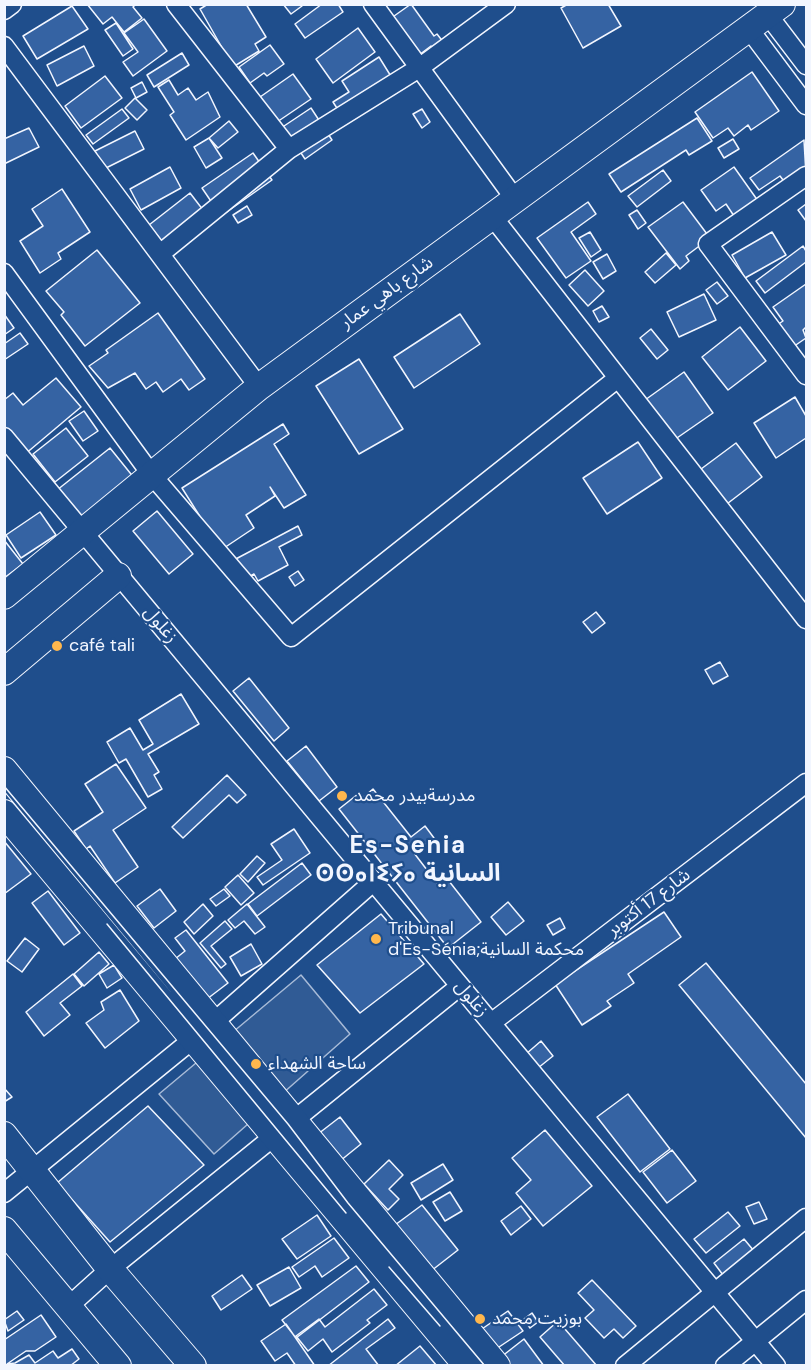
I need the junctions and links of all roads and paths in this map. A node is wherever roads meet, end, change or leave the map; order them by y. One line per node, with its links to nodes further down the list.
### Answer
1 (12, 4): 5 (street)
2 (176, 4): 11 (street)
3 (373, 4): 9 (street)
4 (506, 4): 9 (street)
5 (4, 10)
6 (772, 11): 8 (street); 10 (street); 13 (main road, شارع باهي عمار)
7 (4, 46): 15 (street)
8 (807, 65)
9 (419, 68): 11 (street); 13 (street)
10 (807, 105)
11 (289, 149): 15 (street)
12 (807, 176): 17 (street)
13 (515, 199): 14 (main road, شارع باهي عمار)
14 (492, 216): 18 (street); 19 (main road, شارع باهي عمار)
15 (160, 254): 19 (street)
16 (4, 273): 21 (street)
17 (807, 375)
18 (618, 378): 21 (street); 25 (street)
19 (259, 387): 21 (main road, شارع باهي عمار)
20 (4, 437): 22 (street, زغلول)
21 (151, 474): 22 (main road, شارع باهي عمار)
22 (81, 531): 23 (street, زغلول); 24 (main road, شارع باهي عمار)
23 (118, 576): 26 (main road); 30 (street, زغلول)
24 (4, 596)
25 (807, 619)
26 (4, 672)
27 (4, 770): 32 (main road)
28 (807, 783): 33 (street, شارع 17 أكتوبر)
29 (4, 813): 34 (main road)
30 (373, 882): 31 (street, زغلول); 32 (street)
31 (460, 986): 33 (street, زغلول); 35 (street)
32 (214, 1022): 34 (street); 35 (main road)
33 (491, 1023): 42 (street, زغلول)
34 (193, 1038): 35 (main road); 37 (street)
35 (284, 1127): 41 (street); 48 (main road); 49 (main road)
36 (4, 1135): 37 (main road)
37 (32, 1168): 38 (street); 41 (main road)
38 (4, 1193)
39 (807, 1218): 42 (street)
40 (4, 1230): 44 (main road)
41 (110, 1269): 44 (street); 47 (main road)
42 (715, 1293): 45 (street, زغلول); 50 (street)
43 (807, 1300): 45 (street)
44 (69, 1306): 46 (main road)
45 (755, 1341): 51 (street); 52 (street, زغلول)
46 (118, 1365)
47 (193, 1365)
48 (467, 1365)
49 (496, 1365)
50 (626, 1365)
51 (725, 1365)
52 (776, 1365)

